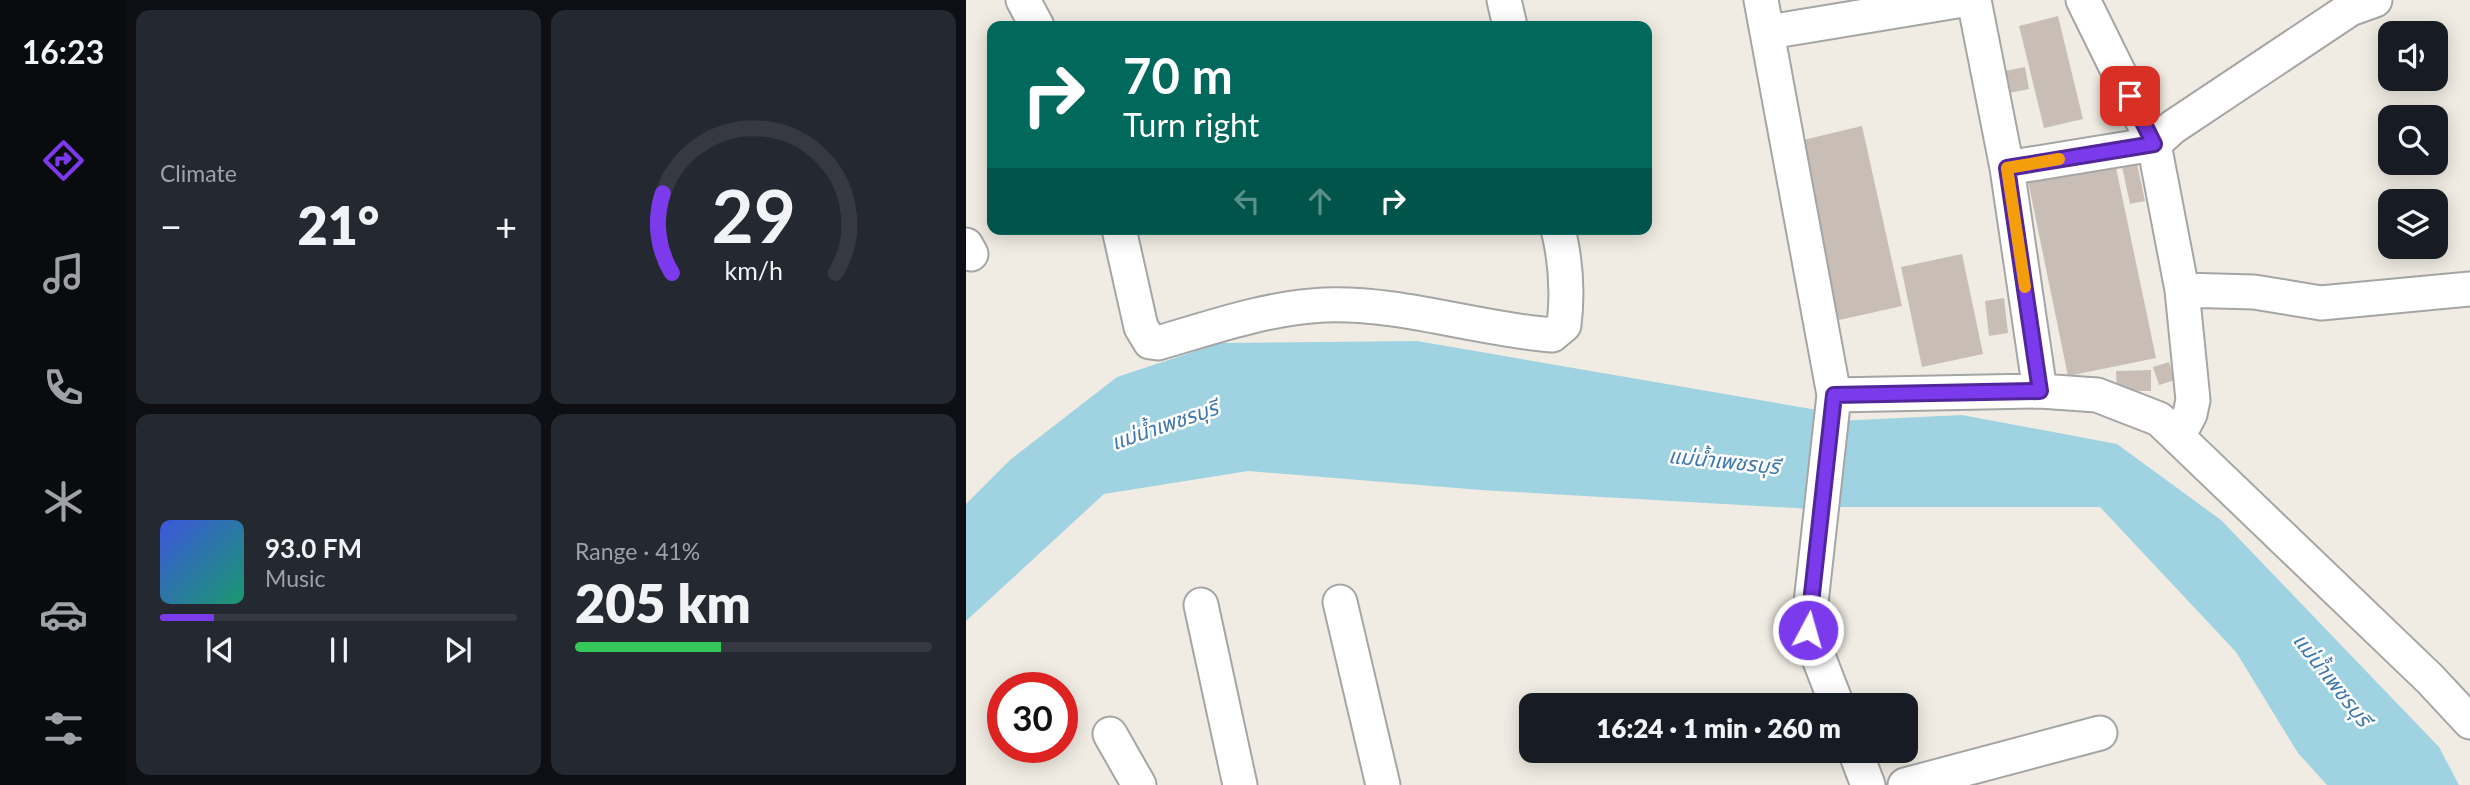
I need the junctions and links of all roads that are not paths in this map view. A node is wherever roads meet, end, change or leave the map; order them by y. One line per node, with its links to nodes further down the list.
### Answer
1 (1023, 0): 8 (street)
2 (1504, 0): 9 (street)
3 (1963, 0): 7 (street)
4 (1974, 0): 11 (street)
5 (2083, 0): 10 (street)
6 (2358, 3): 10 (street)
7 (1765, 16): 17 (street)
8 (1034, 21)
9 (1509, 21)
10 (2154, 144): 11 (street); 15 (street)
11 (2007, 168): 16 (street)
12 (1120, 235): 13 (street)
13 (1559, 235)
14 (2470, 289): 15 (street)
15 (2182, 290): 18 (street)
16 (2040, 391): 17 (street); 18 (street)
17 (1833, 405): 21 (street)
18 (2178, 437): 22 (street)
19 (1340, 602): 28 (street)
20 (1200, 605): 27 (street)
21 (1832, 693)
22 (2470, 722)
23 (2100, 733): 30 (street)
24 (1110, 734): 26 (street)
25 (1860, 763): 29 (street)
26 (1139, 785)
27 (1240, 785)
28 (1383, 785)
29 (1868, 785)
30 (1905, 785)

